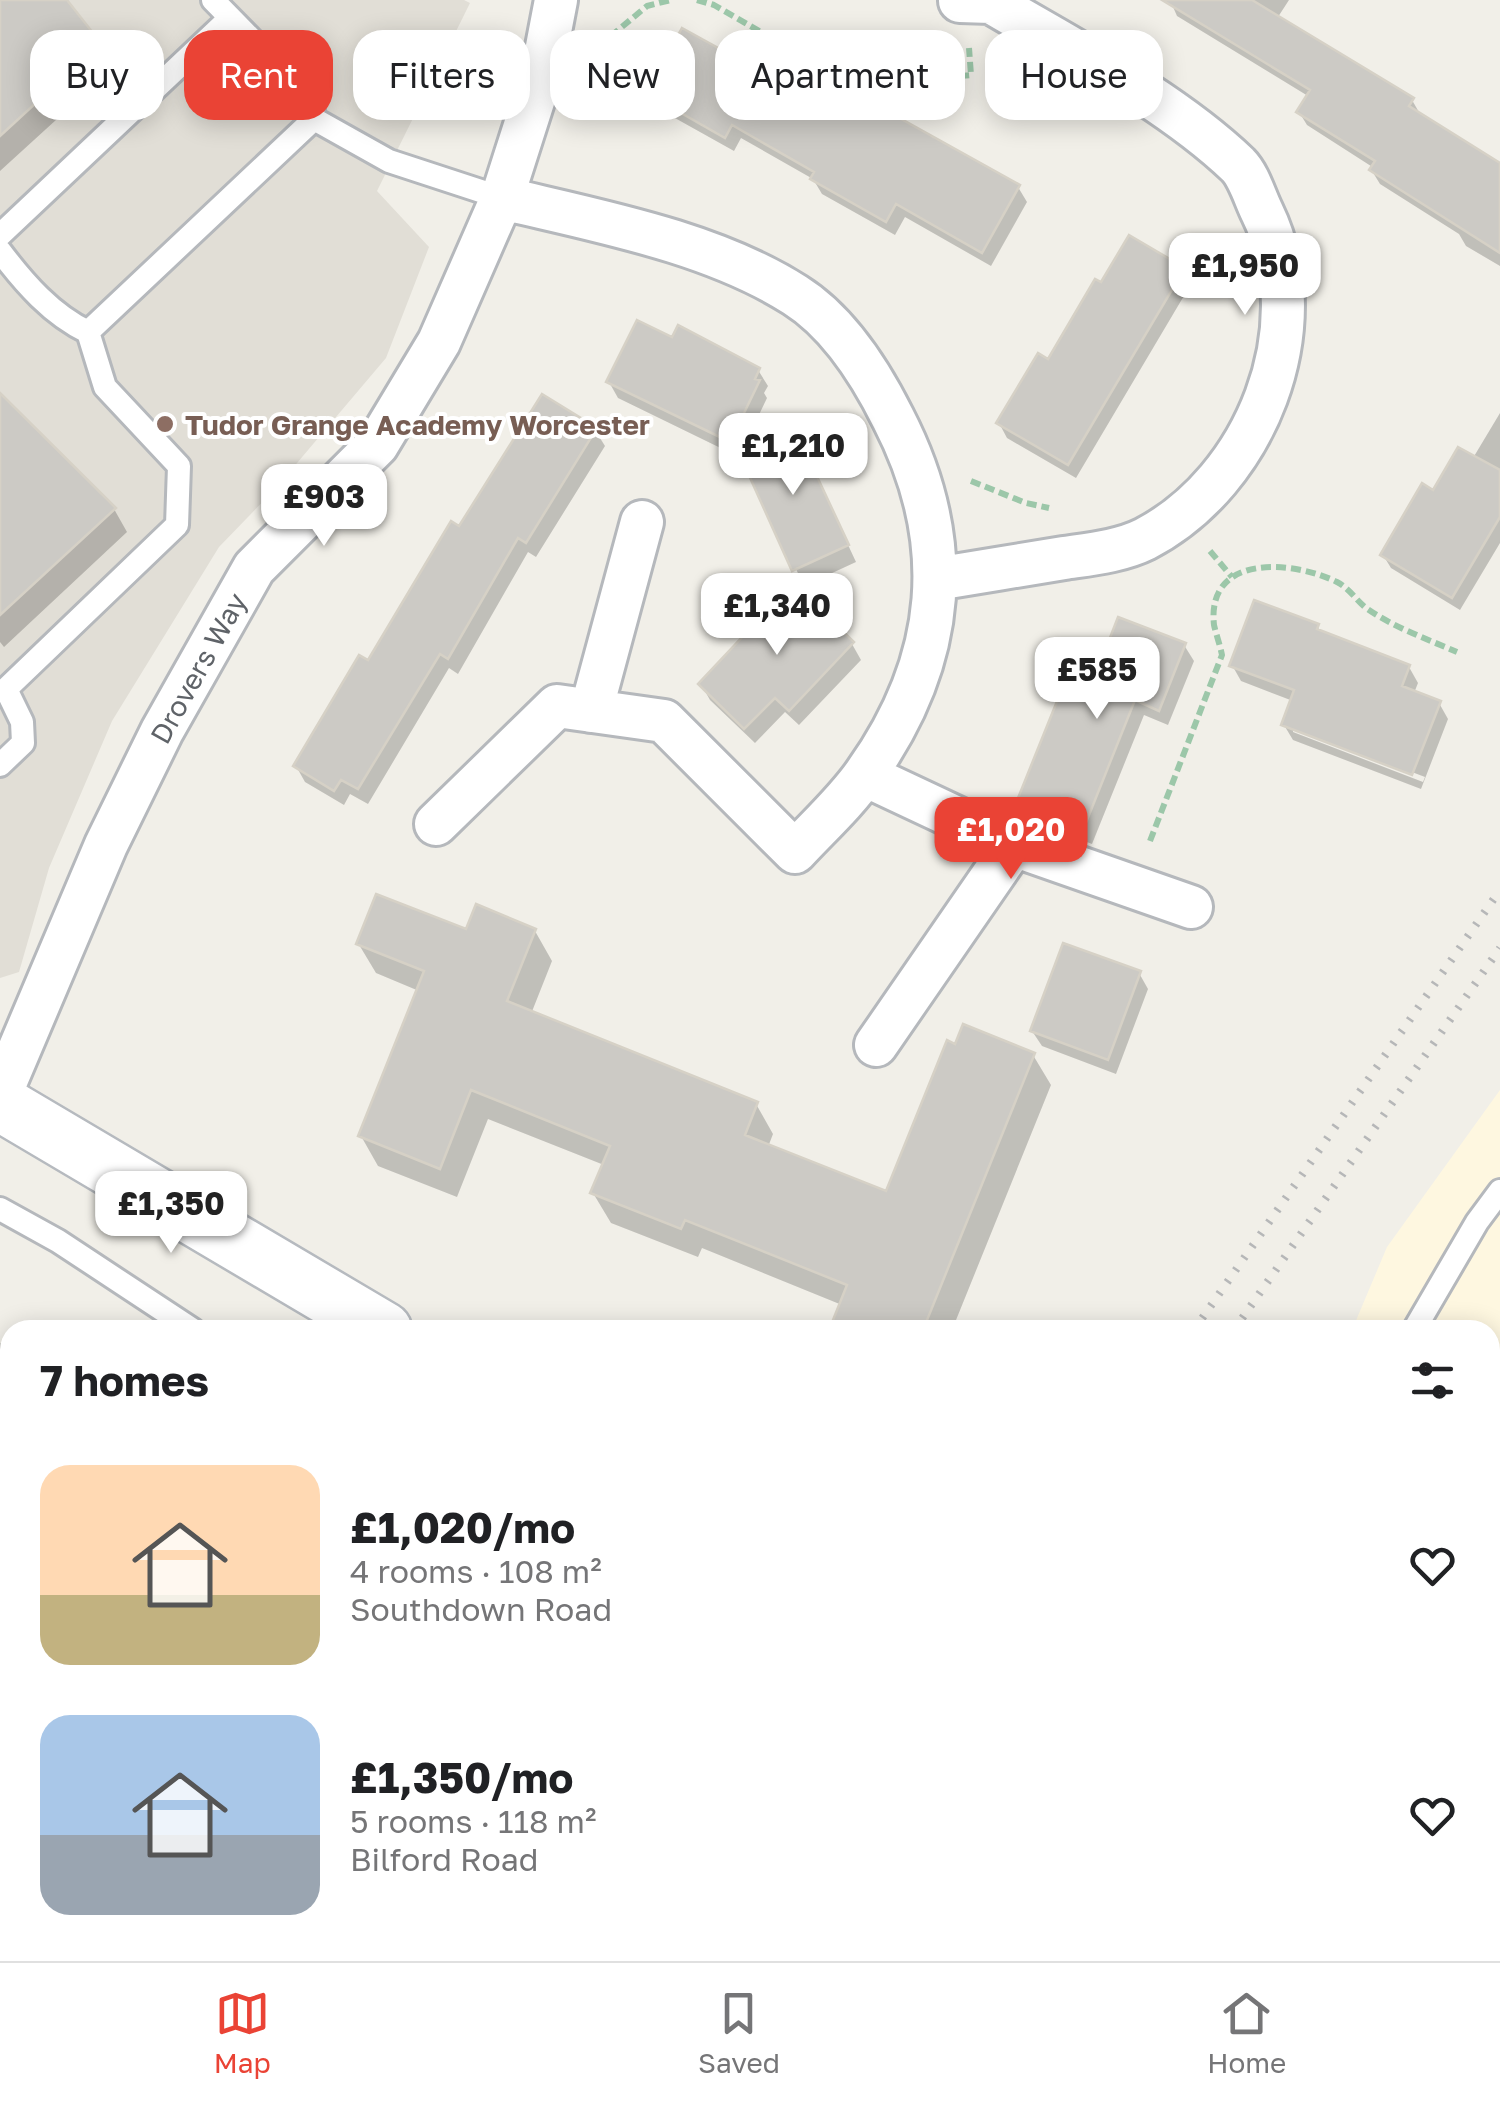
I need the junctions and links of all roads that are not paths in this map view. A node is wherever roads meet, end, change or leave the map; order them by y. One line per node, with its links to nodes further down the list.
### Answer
1 (212, 0): 4 (lane)
2 (556, 0): 8 (street, Drovers Way)
3 (964, 1): 13 (street)
4 (230, 18): 5 (lane); 9 (lane)
5 (242, 30)
6 (313, 120): 11 (lane)
7 (316, 120): 8 (lane)
8 (502, 198): 13 (street); 22 (street, Drovers Way)
9 (0, 235)
10 (0, 251): 11 (lane)
11 (88, 332): 14 (lane)
12 (642, 522): 15 (street)
13 (936, 579): 17 (street)
14 (3, 689): 16 (lane)
15 (592, 711): 17 (street); 18 (street)
16 (0, 765)
17 (865, 775): 19 (street)
18 (436, 824)
19 (1014, 845): 20 (street); 21 (street)
20 (1191, 907)
21 (876, 1045)
22 (0, 1095)
23 (0, 1103): 27 (street)
24 (1500, 1191): 28 (lane)
25 (0, 1209): 26 (lane)
26 (178, 1320)
27 (365, 1320)
28 (1420, 1320)

